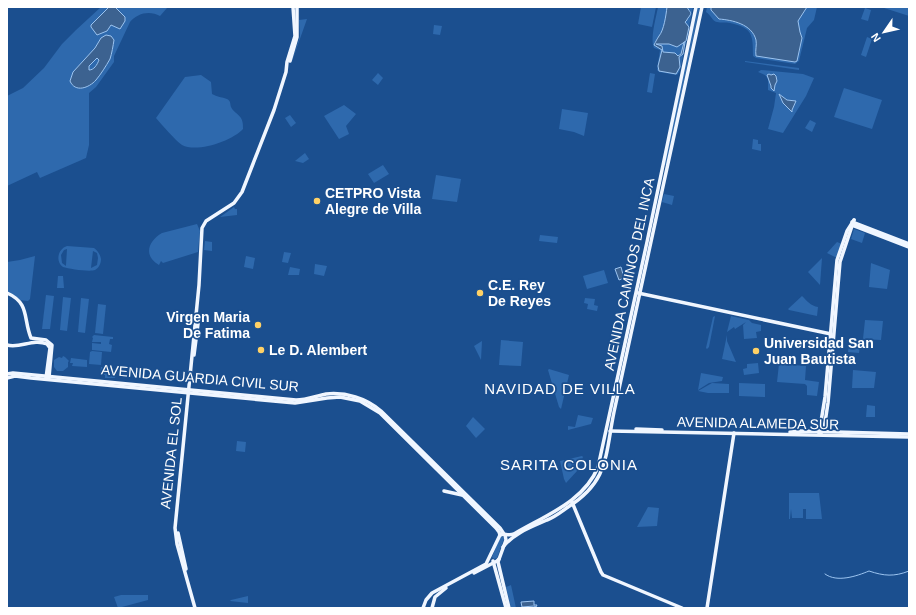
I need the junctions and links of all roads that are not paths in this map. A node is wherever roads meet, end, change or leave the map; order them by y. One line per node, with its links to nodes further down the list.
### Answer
1 (293, 7): 8 (main road)
2 (297, 7): 8 (main road)
3 (696, 7): 5 (main road)
4 (702, 7): 6 (main road)
5 (690, 33): 6 (main road); 7 (main road)
6 (694, 42): 9 (main road)
7 (683, 68): 9 (main road); 10 (main road)
8 (287, 73): 24 (main road, AVENIDA EL SOL)
9 (687, 76): 10 (main road)
10 (665, 169): 14 (main road, AVENIDA CAMINOS DEL INCA)
11 (852, 224): 12 (main road); 13 (main road); 16 (main road)
12 (909, 244)
13 (909, 247)
14 (638, 293): 16 (main road); 25 (main road, AVENIDA CAMINOS DEL INCA)
15 (7, 294): 17 (main road)
16 (832, 335): 27 (main road)
17 (30, 336): 18 (main road); 21 (main road)
18 (29, 343): 19 (main road); 21 (main road)
19 (7, 345)
20 (7, 374): 21 (main road, AVENIDA GUARDIA CIVIL SUR)
21 (48, 376): 22 (main road, AVENIDA GUARDIA CIVIL SUR); 23 (main road, AVENIDA GUARDIA CIVIL SUR); 23 (main road, AVENIDA GUARDIA CIVIL SUR)
22 (7, 378)
23 (87, 381): 24 (main road, AVENIDA GUARDIA CIVIL SUR)
24 (190, 391): 29 (main road, AVENIDA GUARDIA CIVIL SUR); 42 (main road, AVENIDA EL SOL)
25 (609, 430): 26 (main road, AVENIDA ALAMEDA SUR); 32 (main road, AVENIDA CAMINOS DEL INCA)
26 (735, 433): 27 (main road, AVENIDA ALAMEDA SUR); 47 (main road)
27 (820, 433): 28 (main road, AVENIDA ALAMEDA SUR)
28 (909, 436)
29 (421, 452): 31 (main road, AVENIDA GUARDIA CIVIL SUR); 35 (main road, AVENIDA GUARDIA CIVIL SUR)
30 (444, 491): 31 (main road)
31 (462, 495): 35 (main road, AVENIDA GUARDIA CIVIL SUR)
32 (572, 502): 33 (main road); 34 (main road); 46 (main road)
33 (555, 510): 34 (main road); 35 (main road)
34 (557, 515): 36 (main road)
35 (503, 535): 36 (main road); 37 (main road)
36 (503, 547): 38 (main road)
37 (491, 555): 39 (main road); 43 (main road)
38 (499, 559): 39 (main road); 45 (main road)
39 (494, 562): 40 (main road); 41 (main road)
40 (489, 565): 41 (main road); 44 (main road)
41 (496, 568): 45 (main road)
42 (196, 608)
43 (423, 608)
44 (432, 608)
45 (508, 608)
46 (682, 608)
47 (708, 608)

